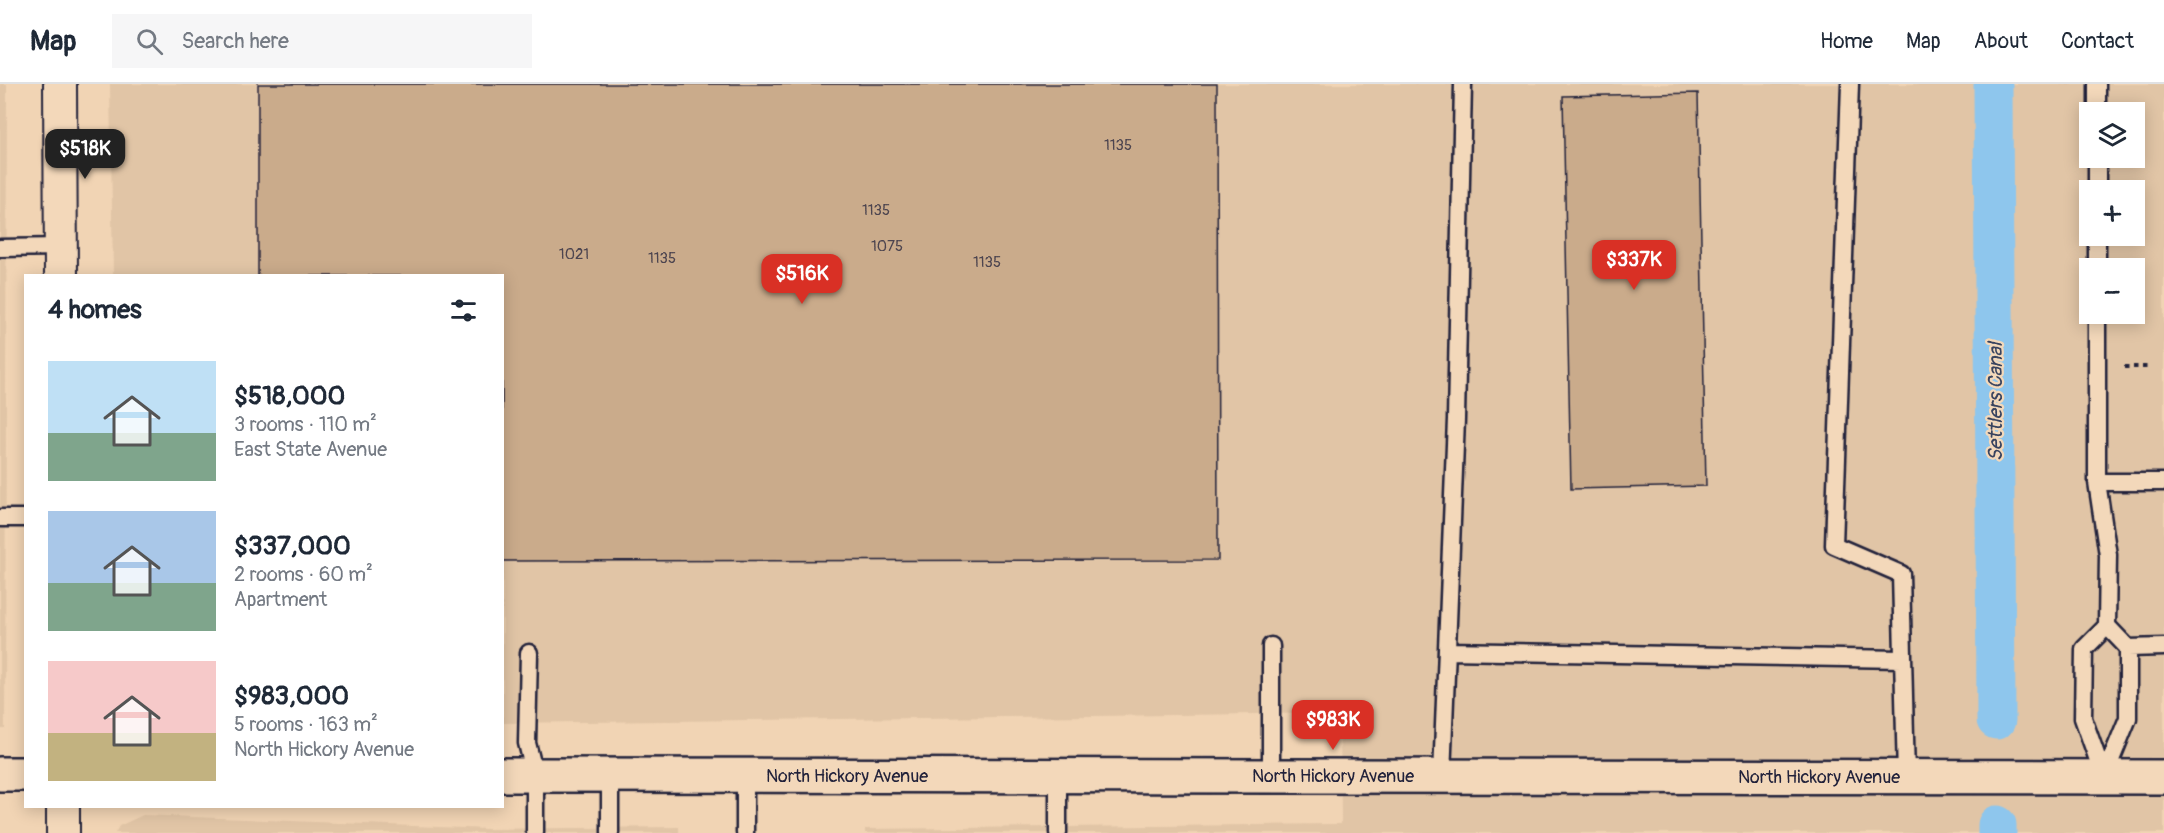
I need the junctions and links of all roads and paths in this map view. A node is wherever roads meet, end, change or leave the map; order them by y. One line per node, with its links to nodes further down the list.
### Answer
1 (60, 84): 7 (street)
2 (1463, 84): 19 (lane)
3 (1850, 84): 21 (lane)
4 (2097, 84): 5 (lane)
5 (2097, 102)
6 (0, 248): 7 (lane)
7 (61, 262)
8 (2097, 324): 11 (lane)
9 (2113, 367): 10 (path)
10 (2147, 367)
11 (2097, 482): 12 (lane); 15 (lane)
12 (2164, 482)
13 (0, 518): 14 (lane)
14 (24, 518)
15 (2107, 626): 18 (lane); 32 (lane)
16 (1271, 646): 29 (lane)
17 (2164, 647): 18 (lane)
18 (2128, 648): 32 (lane)
19 (1447, 651): 21 (lane); 30 (lane)
20 (529, 653): 25 (lane)
21 (1902, 659): 31 (lane)
22 (0, 774): 23 (street)
23 (24, 774)
24 (504, 775): 25 (street, North Hickory Avenue)
25 (535, 775): 26 (street, North Hickory Avenue); 36 (lane)
26 (610, 775): 27 (street, North Hickory Avenue); 37 (lane)
27 (745, 776): 28 (street, North Hickory Avenue); 38 (lane)
28 (1058, 776): 29 (street, North Hickory Avenue); 39 (lane)
29 (1271, 776): 30 (street, North Hickory Avenue)
30 (1442, 776): 31 (street, North Hickory Avenue)
31 (1906, 777): 32 (street, North Hickory Avenue)
32 (2104, 777): 33 (street, North Hickory Avenue)
33 (2164, 777)
34 (63, 808): 35 (street)
35 (63, 833)
36 (535, 833)
37 (610, 833)
38 (745, 833)
39 (1058, 833)

